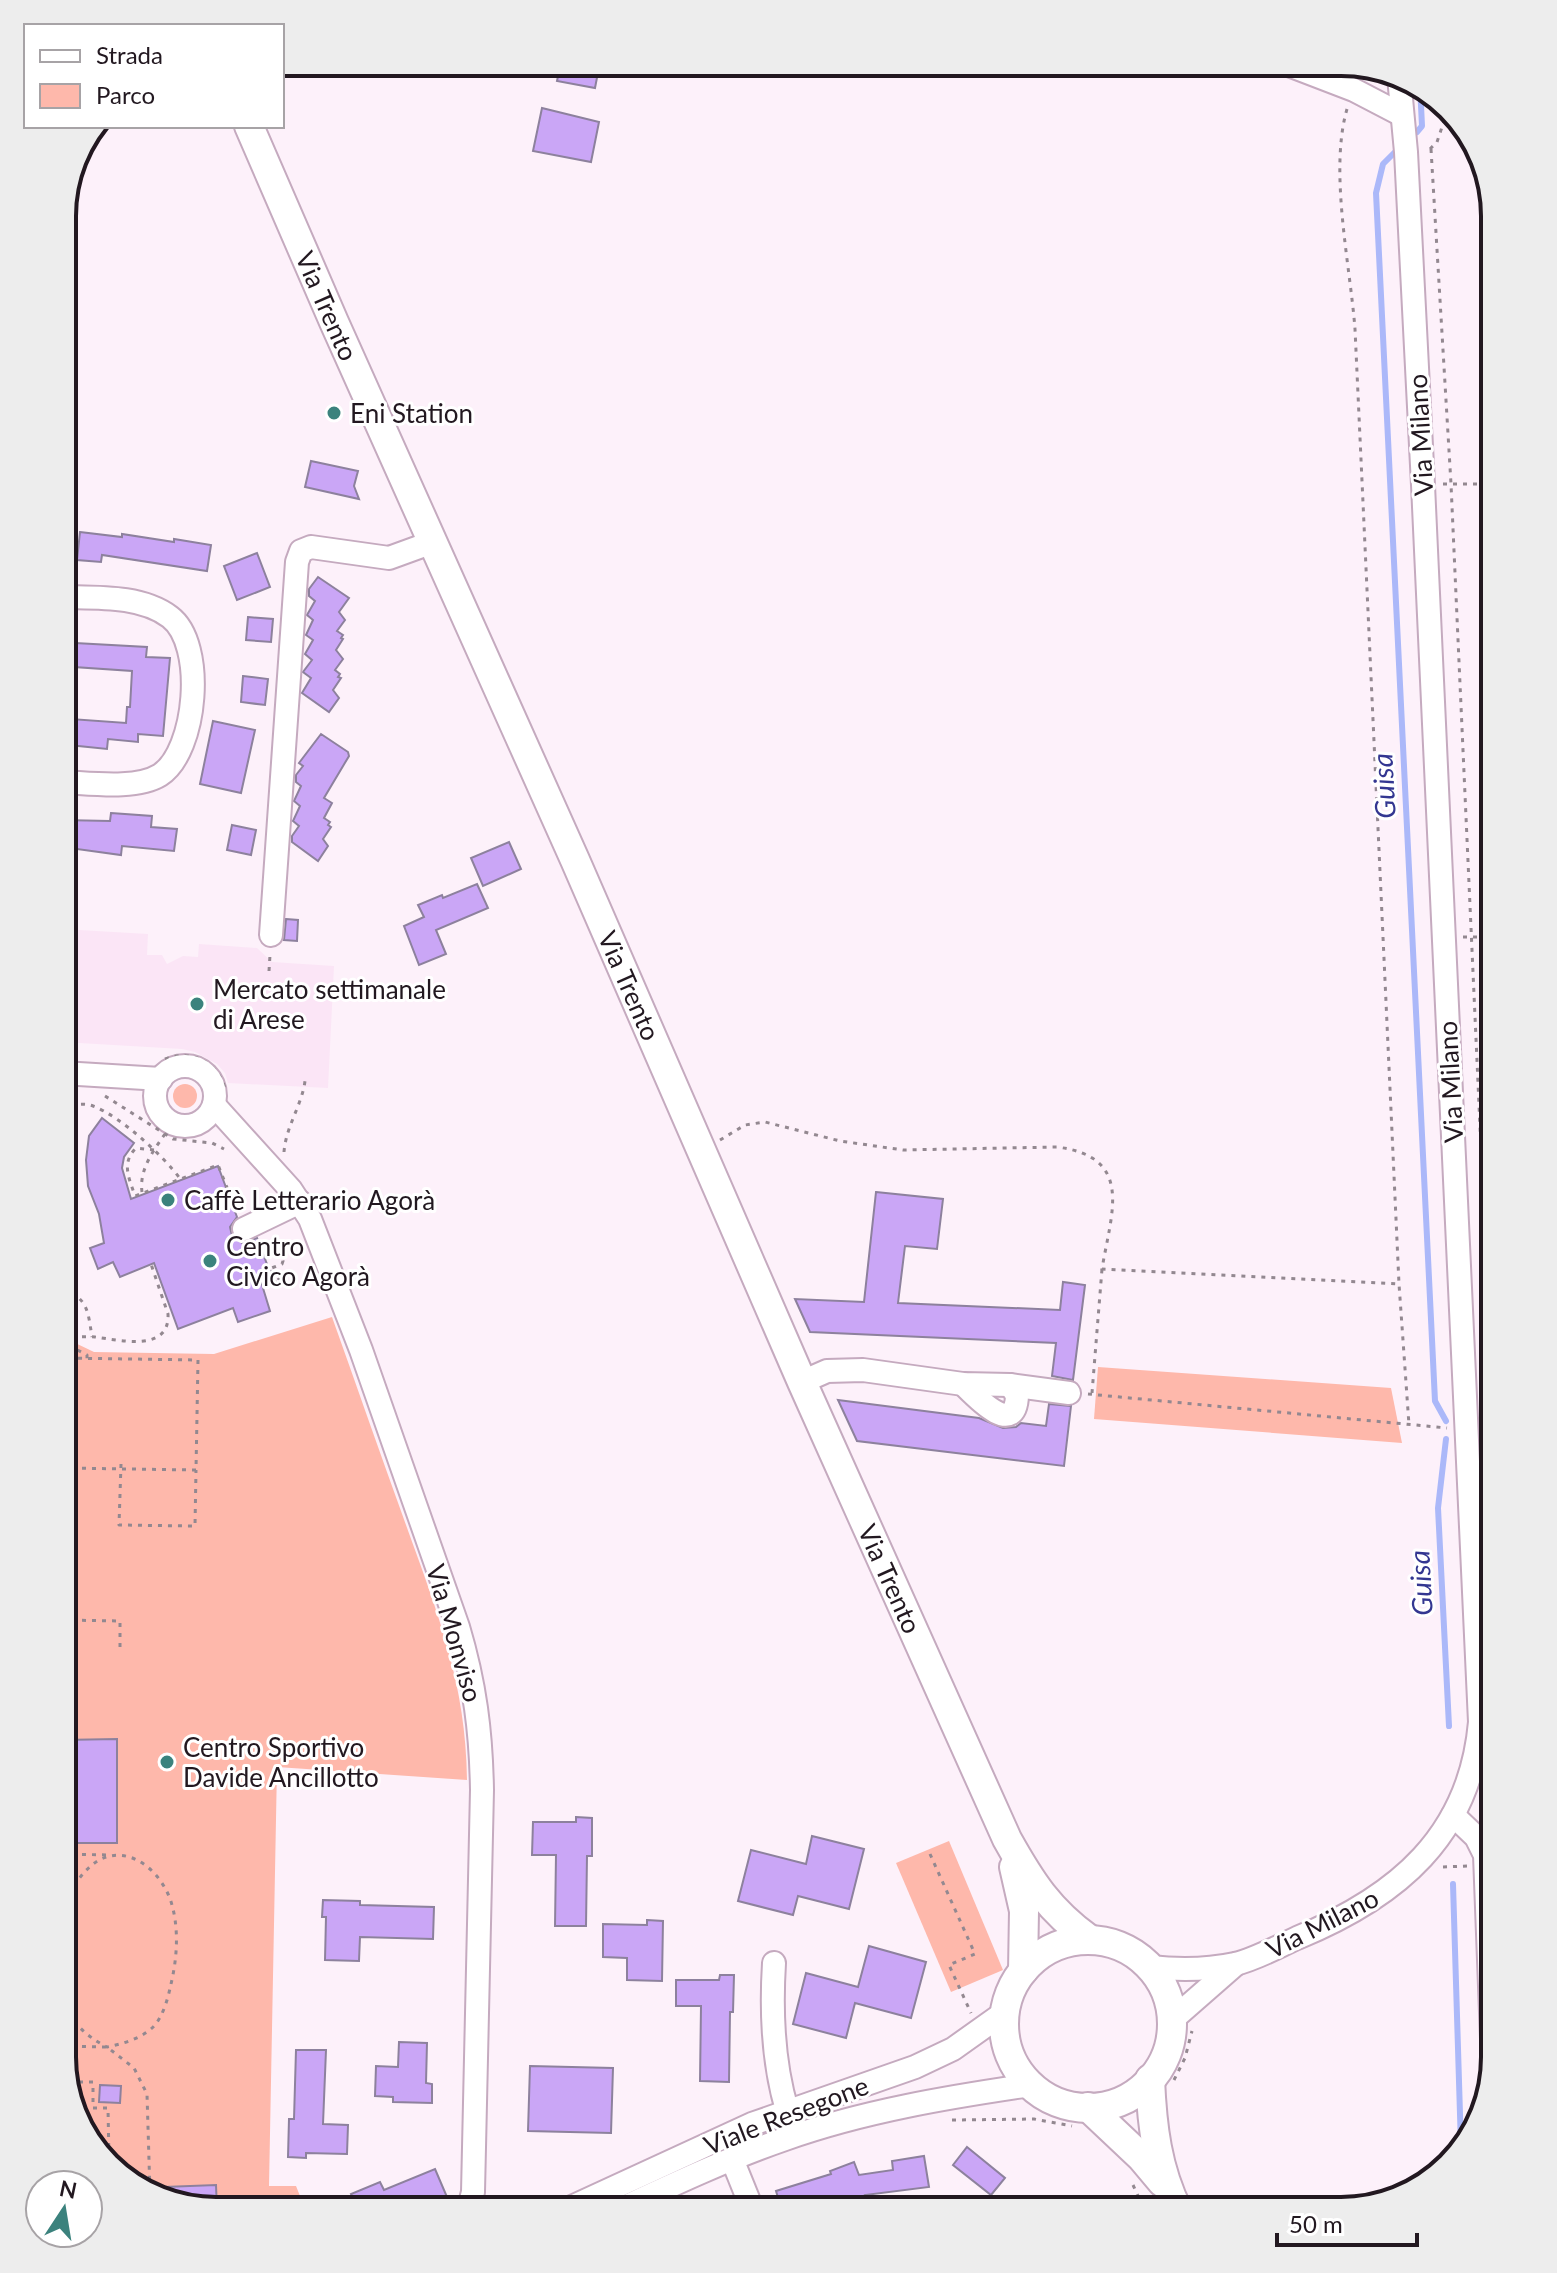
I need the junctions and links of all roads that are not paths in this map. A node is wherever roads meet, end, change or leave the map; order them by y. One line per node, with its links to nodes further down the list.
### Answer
1 (1318, 76): 3 (street)
2 (1400, 89): 3 (street, Via Milano)
3 (1402, 115): 16 (street, Via Milano)
4 (249, 128): 5 (main road, Via Trento)
5 (433, 542): 8 (street); 14 (main road, Via Trento)
6 (76, 598): 7 (street)
7 (76, 783)
8 (271, 935)
9 (76, 1074): 10 (street)
10 (158, 1086): 11 (street); 11 (street)
11 (216, 1106): 12 (street, Via Monviso)
12 (300, 1202): 13 (street); 31 (street, Via Monviso)
13 (244, 1229)
14 (802, 1382): 15 (street); 18 (main road, Via Trento)
15 (1069, 1393)
16 (1453, 1815): 17 (street); 21 (street, Via Milano)
17 (1481, 1847)
18 (1025, 1883): 19 (main road); 23 (main road)
19 (1089, 1939): 22 (main road); 23 (main road)
20 (774, 1963): 28 (street)
21 (1237, 1964): 22 (street); 25 (street)
22 (1150, 1967): 25 (main road)
23 (1023, 1971): 24 (main road)
24 (1005, 2012): 27 (main road); 28 (street, Viale Resegone)
25 (1182, 2024): 26 (main road)
26 (1160, 2084): 29 (main road); 36 (main road)
27 (1031, 2085): 29 (main road); 30 (street, Viale Resegone)
28 (787, 2110): 32 (street, Viale Resegone)
29 (1081, 2117): 35 (main road)
30 (732, 2159): 33 (street, Viale Resegone); 34 (street)
31 (474, 2197)
32 (593, 2197)
33 (647, 2197)
34 (747, 2197)
35 (1171, 2197)
36 (1172, 2197)

